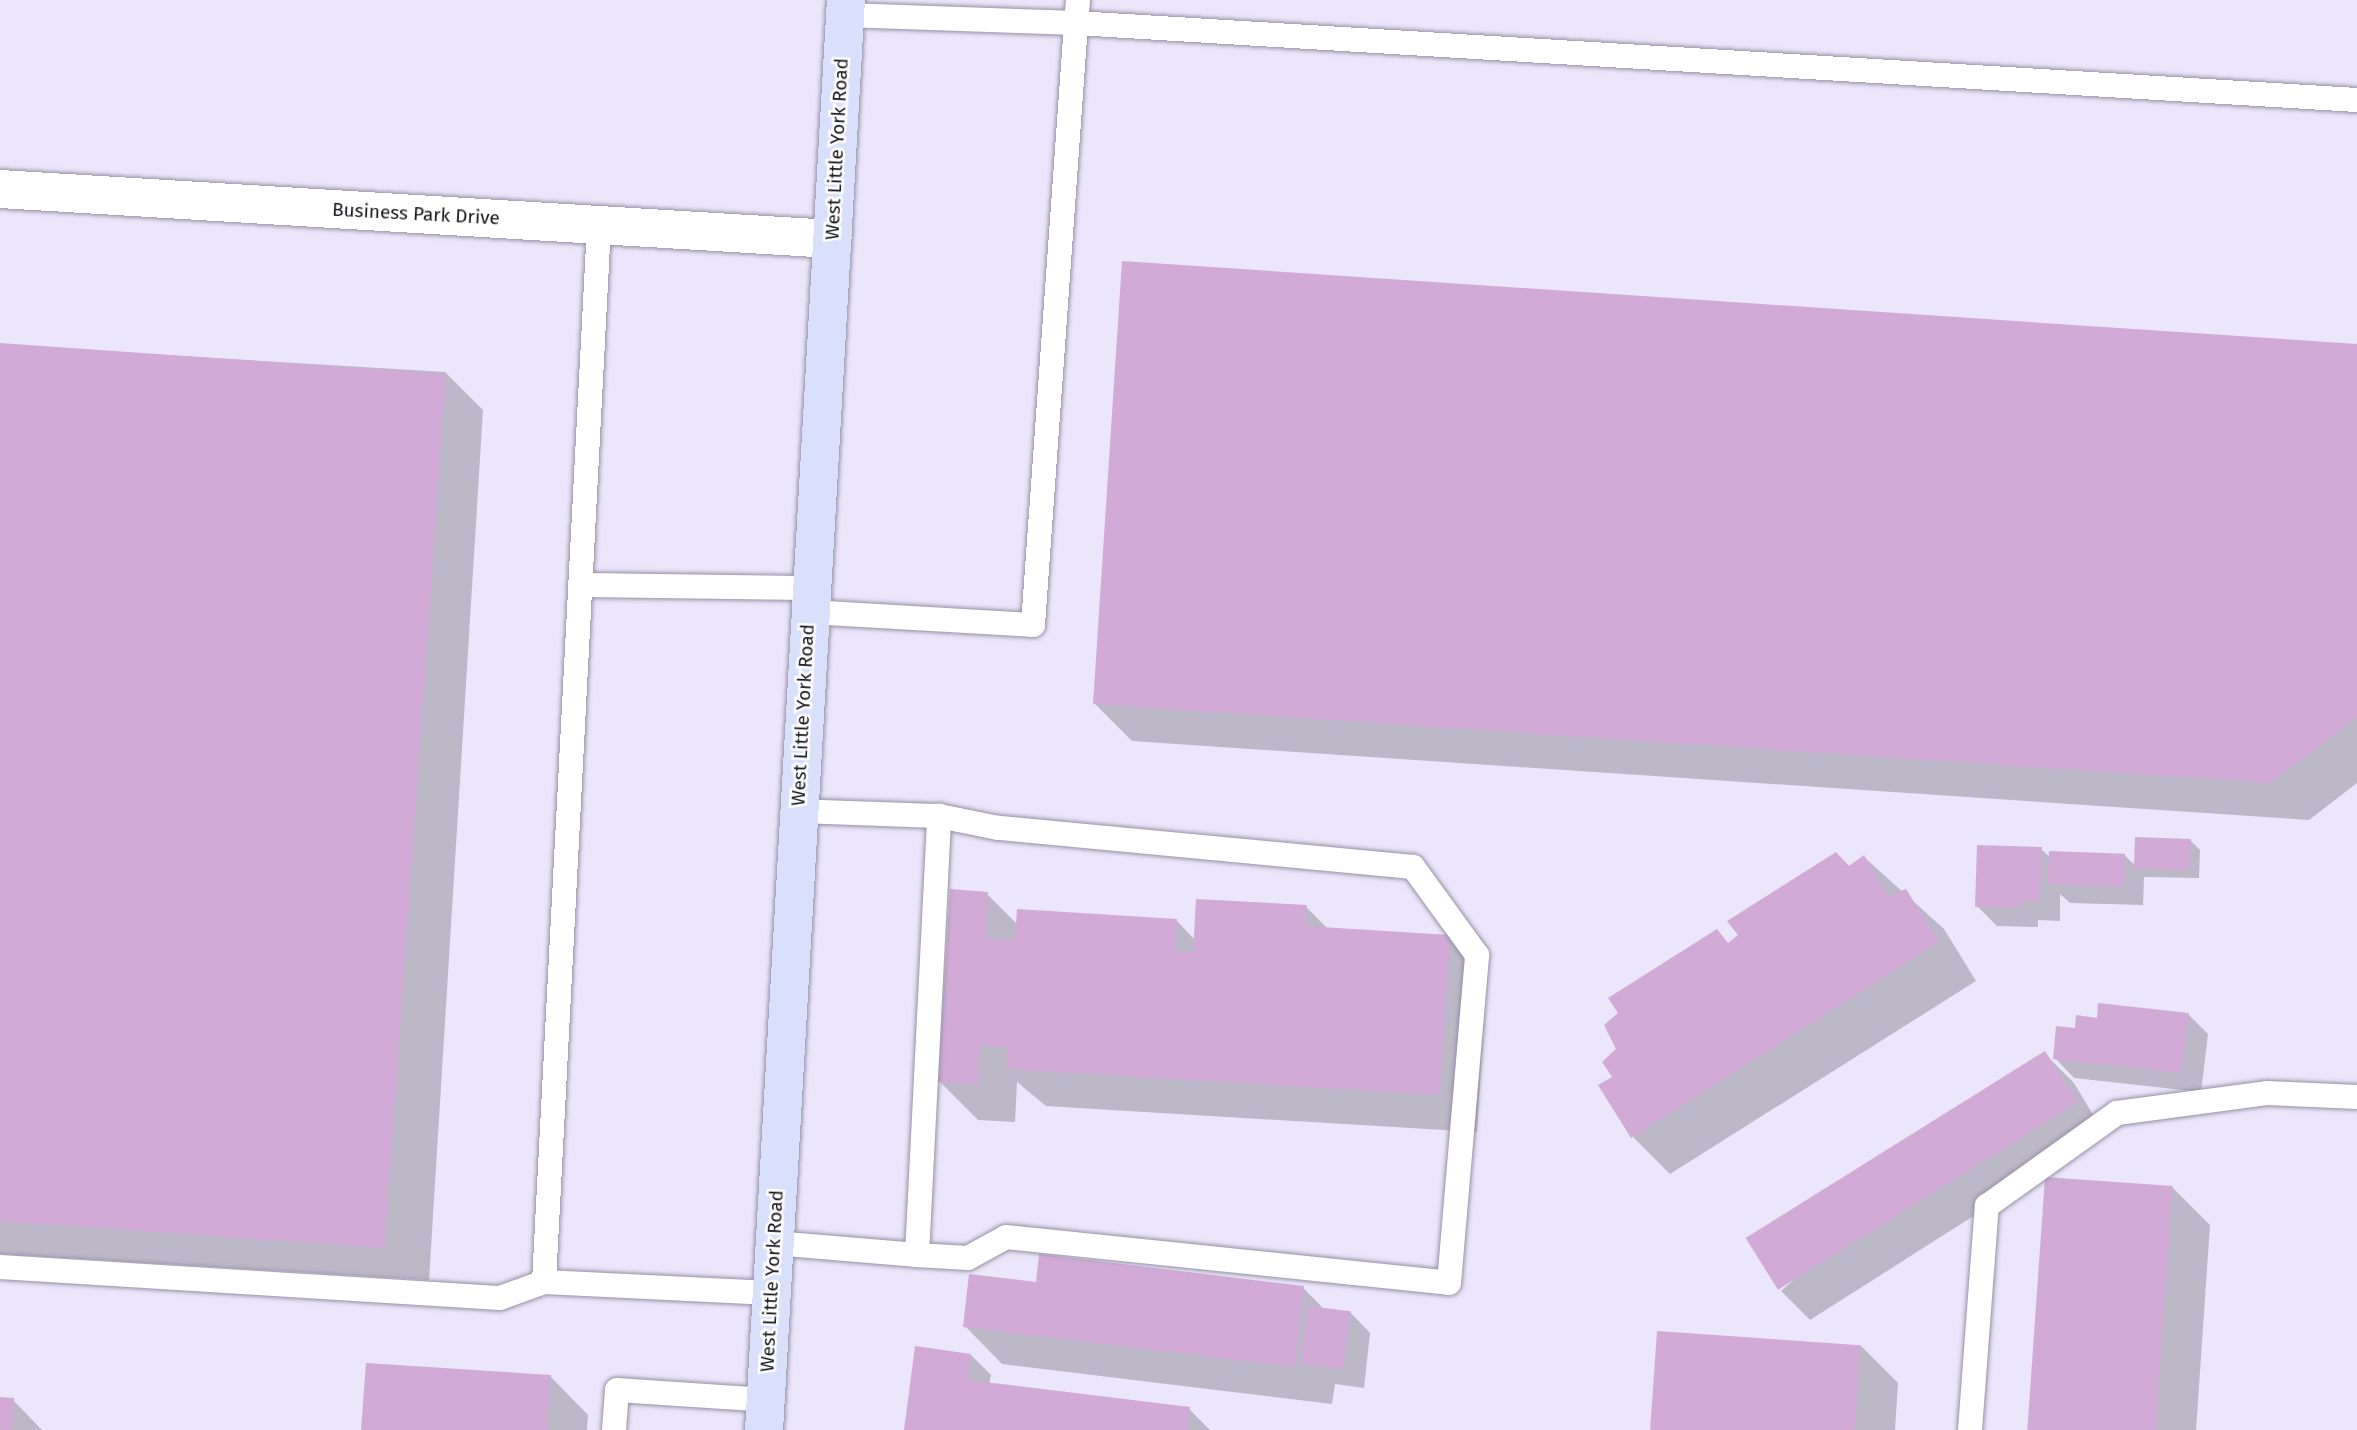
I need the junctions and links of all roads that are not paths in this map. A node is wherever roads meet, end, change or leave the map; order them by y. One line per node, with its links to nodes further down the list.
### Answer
1 (846, 7): 2 (lane); 6 (main road, West Little York Road)
2 (1077, 12): 3 (lane); 8 (lane)
3 (2357, 100)
4 (0, 189): 5 (street, Business Park Drive)
5 (599, 225): 6 (street, Business Park Drive); 7 (lane)
6 (832, 239): 8 (main road, West Little York Road)
7 (580, 585): 8 (lane); 15 (lane)
8 (809, 600): 9 (main road, West Little York Road)
9 (797, 811): 10 (lane); 12 (main road, West Little York Road)
10 (939, 816): 13 (lane); 13 (lane)
11 (2357, 1097): 19 (lane)
12 (774, 1243): 13 (lane); 16 (main road, West Little York Road)
13 (917, 1255)
14 (0, 1267): 15 (lane)
15 (544, 1282): 16 (lane)
16 (771, 1293): 17 (main road, West Little York Road)
17 (765, 1415): 18 (lane)
18 (614, 1430)
19 (1970, 1430)

